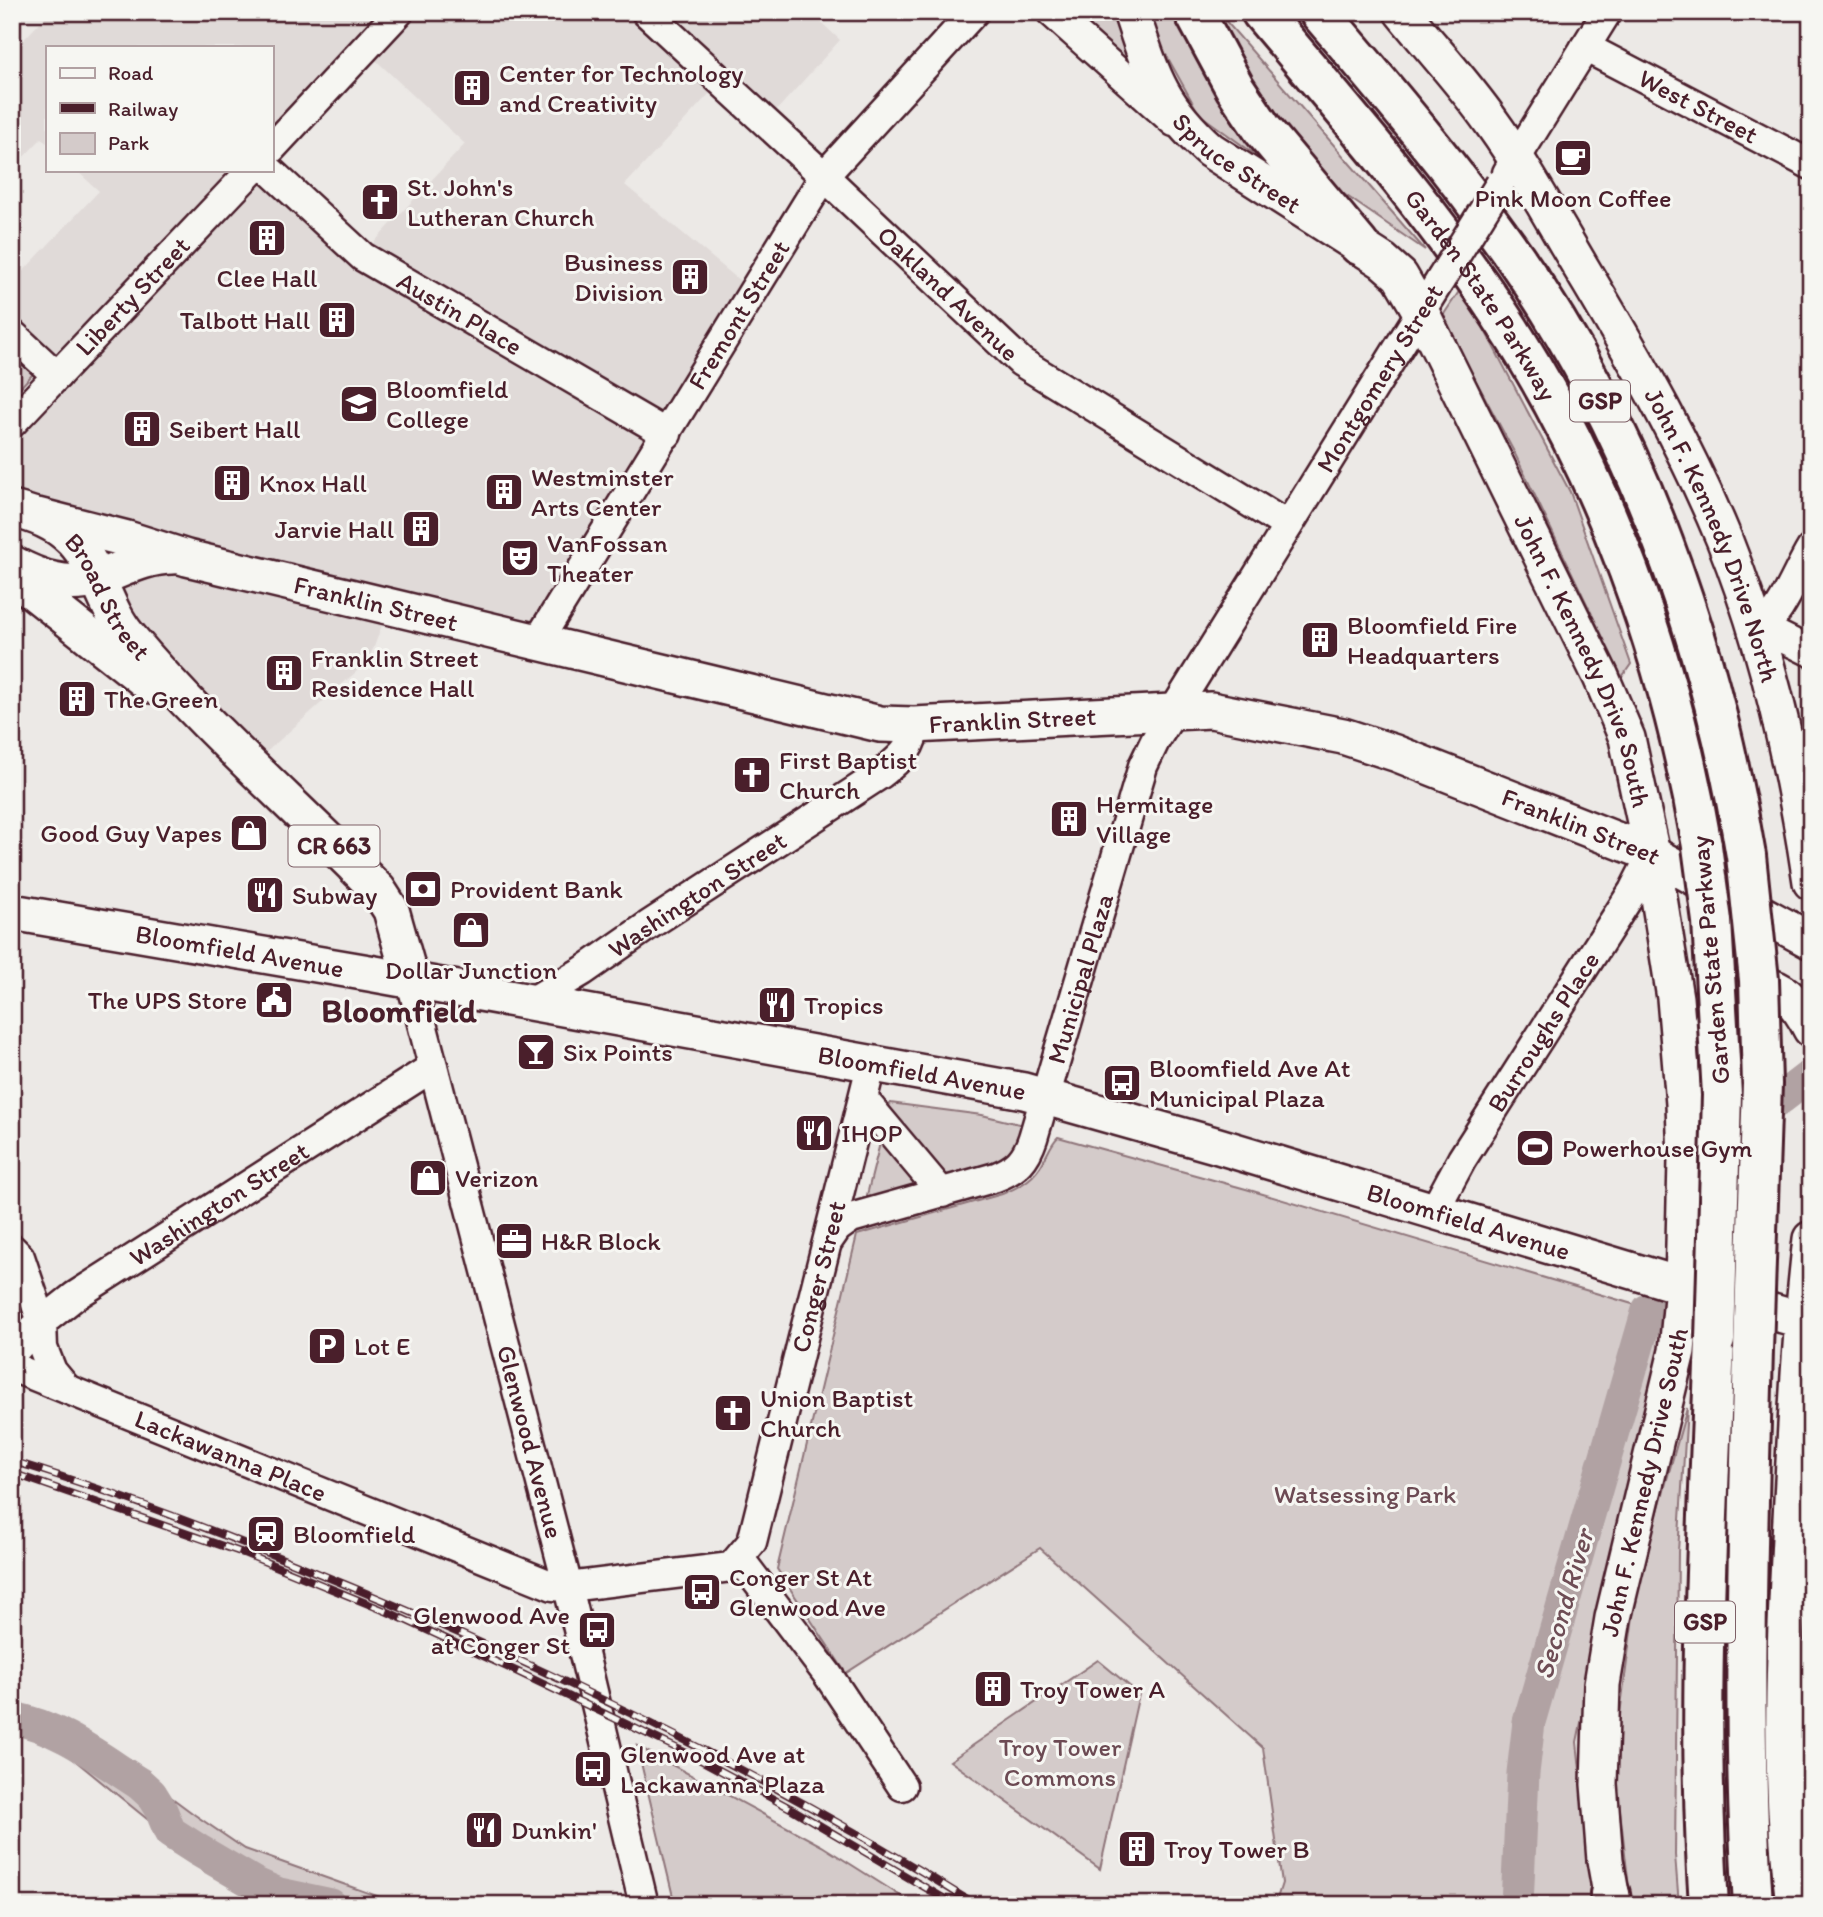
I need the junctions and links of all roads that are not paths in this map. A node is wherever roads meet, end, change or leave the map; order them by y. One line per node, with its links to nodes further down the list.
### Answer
1 (399, 12): 12 (street)
2 (646, 12): 18 (street, Oakland Avenue)
3 (974, 12): 18 (street, Fremont Street)
4 (1051, 12): 13 (street, Spruce Street)
5 (1131, 12): 13 (main road)
6 (1194, 12): 19 (highway)
7 (1261, 12): 69 (highway, Garden State Parkway / GSP, bridge)
8 (1319, 12): 70 (highway, Garden State Parkway / GSP, bridge)
9 (1402, 12): 15 (main road, John F. Kennedy Drive North)
10 (1607, 12): 11 (street, Montgomery Street)
11 (1585, 47): 14 (street, West Street); 15 (street, Montgomery Street)
12 (273, 147)
13 (1210, 150): 19 (main road, Spruce Street)
14 (1811, 165)
15 (1508, 171): 20 (street, Montgomery Street, bridge); 32 (main road, John F. Kennedy Drive North)
16 (250, 172): 22 (street, Liberty Street)
17 (272, 172): 24 (street, Austin Place)
18 (824, 176): 24 (street, Fremont Street); 26 (street, Oakland Avenue)
19 (1359, 245): 20 (main road, Spruce Street)
20 (1420, 312): 26 (street, Montgomery Street); 38 (main road, John F. Kennedy Drive South)
21 (12, 334): 22 (street)
22 (57, 376): 23 (street, Liberty Street)
23 (12, 423)
24 (667, 434): 33 (street, Fremont Street)
25 (25, 512): 28 (main road, Franklin Street); 31 (main road, Broad Street / CR 663)
26 (1289, 526): 35 (street, Montgomery Street)
27 (1811, 549): 32 (street)
28 (187, 558): 31 (main road, Franklin Street); 33 (main road, Franklin Street)
29 (12, 564): 31 (main road, Franklin Street)
30 (12, 575): 37 (main road, Broad Street / CR 663)
31 (97, 578): 37 (main road, Broad Street / CR 663)
32 (1756, 632): 34 (street); 39 (main road, John F. Kennedy Drive North)
33 (538, 641): 36 (main road, Franklin Street)
34 (1811, 652)
35 (1174, 711): 36 (main road, Franklin Street); 38 (main road, Franklin Street); 47 (street, Municipal Plaza)
36 (914, 725): 43 (street, Washington Street)
37 (220, 734): 42 (main road, Broad Street / CR 663)
38 (1652, 854): 41 (main road, Franklin Street); 49 (main road, John F. Kennedy Drive South); 51 (street, Burroughs Place)
39 (1811, 882)
40 (12, 912): 42 (main road, Bloomfield Avenue)
41 (1811, 941)
42 (411, 981): 43 (main road, Bloomfield Avenue); 46 (street, Glenwood Avenue)
43 (531, 1002): 45 (main road, Bloomfield Avenue)
44 (1811, 1029): 49 (main road)
45 (872, 1062): 47 (main road, Bloomfield Avenue); 48 (street, Conger Street)
46 (433, 1067): 57 (street, Washington Street); 62 (street, Glenwood Avenue)
47 (1046, 1096): 50 (street, Municipal Plaza); 51 (main road, Bloomfield Avenue)
48 (864, 1100): 50 (street); 53 (street, Conger Street)
49 (1684, 1104): 55 (main road, John F. Kennedy Drive South)
50 (942, 1193): 53 (street, Municipal Plaza)
51 (1434, 1212): 55 (main road, Bloomfield Avenue)
52 (1811, 1239): 56 (main road)
53 (827, 1244): 61 (street, Conger Street)
54 (12, 1249): 57 (street)
55 (1683, 1286): 56 (main road, Bloomfield Avenue); 67 (main road, John F. Kennedy Drive South)
56 (1807, 1321): 63 (main road)
57 (42, 1322): 58 (street, Washington Street); 60 (street)
58 (12, 1354)
59 (12, 1367): 60 (street, Lackawanna Place)
60 (67, 1389): 62 (street, Lackawanna Place)
61 (740, 1559): 62 (street); 65 (street)
62 (568, 1587): 68 (street, Glenwood Avenue)
63 (1787, 1608): 64 (street); 71 (main road)
64 (1807, 1754): 66 (street)
65 (902, 1786)
66 (1811, 1805)
67 (1612, 1901)
68 (644, 1905)
69 (1709, 1905)
70 (1753, 1905)
71 (1794, 1905)

